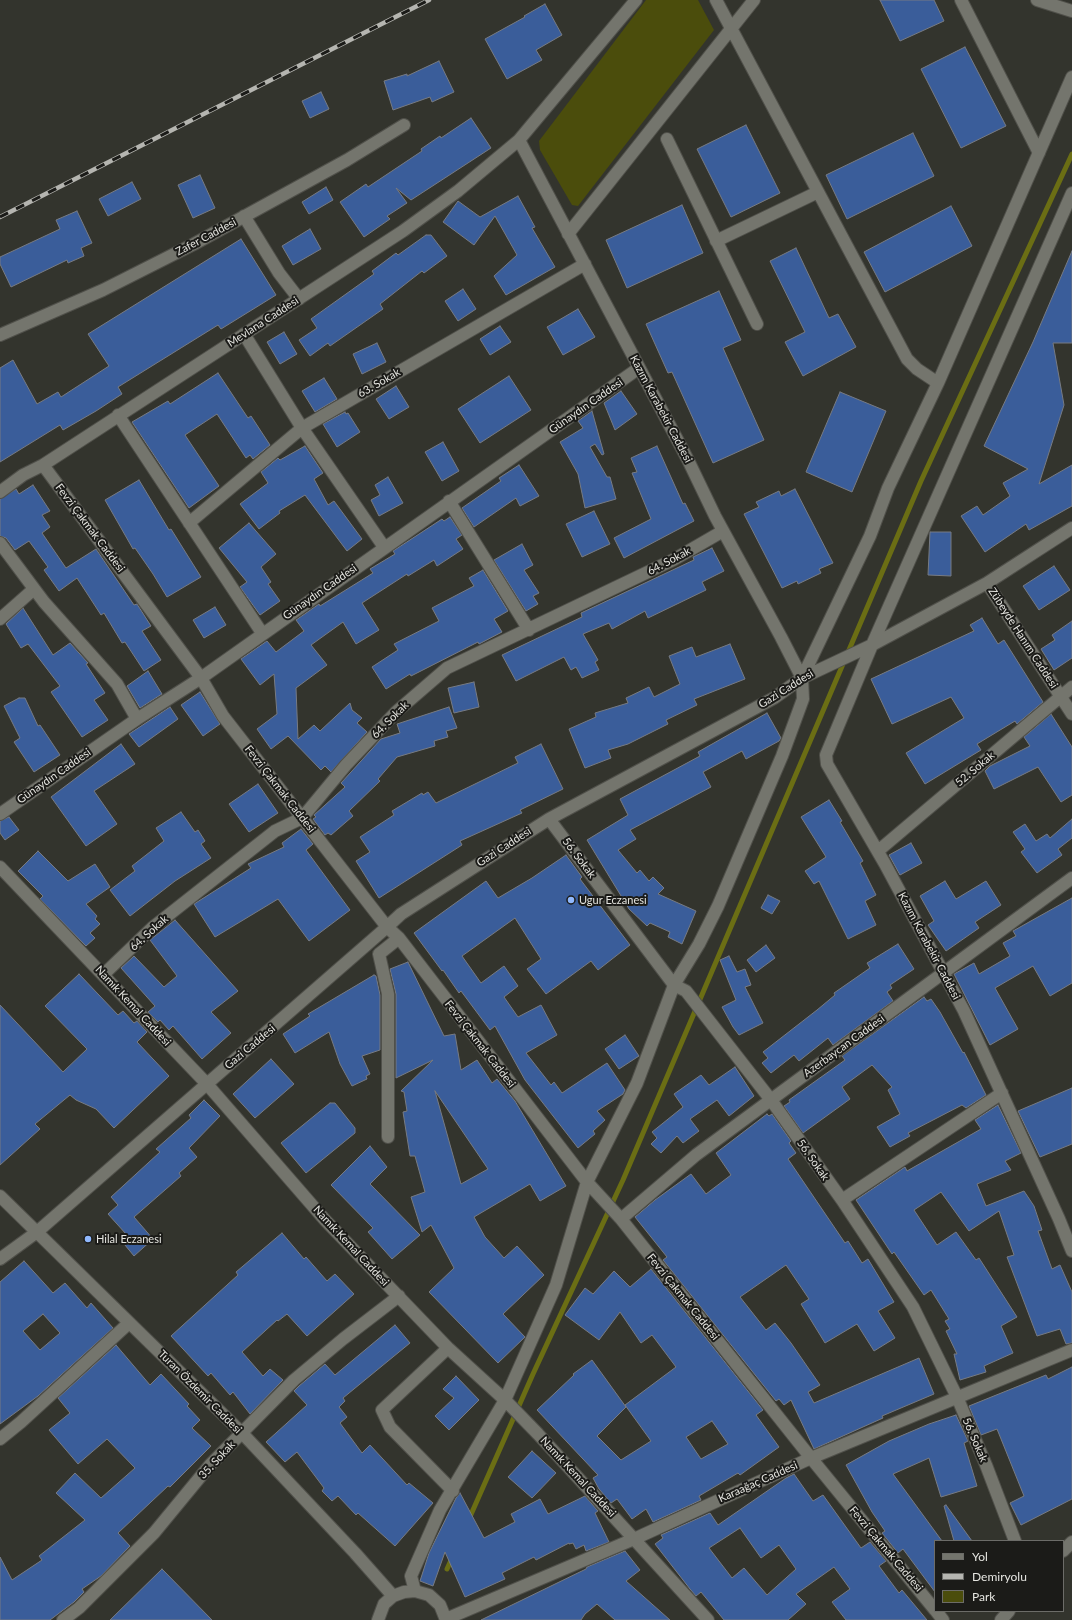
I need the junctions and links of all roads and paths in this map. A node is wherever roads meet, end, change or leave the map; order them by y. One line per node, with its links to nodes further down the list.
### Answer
1 (636, 0): 11 (street, Mevlana Caddesi)
2 (716, 0): 7 (street)
3 (754, 0): 7 (street)
4 (961, 0): 12 (street)
5 (1037, 0): 6 (street)
6 (1072, 11)
7 (731, 28): 13 (street); 16 (street)
8 (1072, 77): 12 (street)
9 (404, 125): 15 (street, Zafer Caddesi)
10 (667, 139): 17 (street)
11 (519, 140): 16 (street, Kazım Karabekir Caddesi); 19 (street, Mevlana Caddesi)
12 (1039, 154): 24 (street)
13 (818, 192): 17 (street); 24 (street)
14 (1072, 193): 40 (street, Kazım Karabekir Caddesi)
15 (244, 216): 19 (street); 22 (street, Zafer Caddesi)
16 (568, 234): 18 (street, Kazım Karabekir Caddesi)
17 (716, 241): 20 (street)
18 (584, 264): 23 (street, Kazım Karabekir Caddesi); 26 (street, 63. Sokak)
19 (299, 299): 21 (street, Mevlana Caddesi)
20 (757, 324)
21 (244, 334): 25 (street, Mevlana Caddesi); 26 (street)
22 (0, 335)
23 (640, 368): 29 (street, Günaydın Caddesi); 32 (street, Kazım Karabekir Caddesi)
24 (938, 383): 42 (street)
25 (118, 415): 27 (street, Mevlana Caddesi); 30 (street)
26 (302, 428): 30 (street, 63. Sokak); 34 (street)
27 (43, 465): 28 (street, Mevlana Caddesi); 41 (street, Fevzi Çakmak Caddesi)
28 (0, 492)
29 (449, 502): 34 (street, Günaydın Caddesi); 38 (street)
30 (189, 523): 39 (street)
31 (1072, 528): 35 (street, Gazi Caddesi)
32 (723, 531): 38 (street, 64. Sokak); 42 (street, Kazım Karabekir Caddesi)
33 (0, 543): 36 (street)
34 (384, 547): 39 (street, Günaydın Caddesi)
35 (987, 583): 40 (street, Gazi Caddesi); 44 (street, Zübeyde Hanım Caddesi)
36 (34, 589): 37 (street); 46 (street)
37 (0, 619)
38 (529, 630): 48 (street, 64. Sokak)
39 (262, 633): 41 (street, Günaydın Caddesi)
40 (872, 645): 42 (street, Gazi Caddesi); 50 (street, Kazım Karabekir Caddesi)
41 (202, 678): 46 (street, Günaydın Caddesi); 48 (street, Fevzi Çakmak Caddesi)
42 (802, 678): 49 (street, Gazi Caddesi); 57 (street)
43 (1072, 687): 44 (street, 52. Sokak)
44 (1061, 696): 45 (street, Zübeyde Hanım Caddesi); 50 (street, 52. Sokak)
45 (1072, 714)
46 (137, 719): 47 (street, Günaydın Caddesi)
47 (0, 814)
48 (302, 818): 53 (street, Fevzi Çakmak Caddesi); 56 (street, 64. Sokak)
49 (549, 819): 53 (street, Gazi Caddesi); 57 (street, 56. Sokak)
50 (878, 851): 55 (street, Kazım Karabekir Caddesi)
51 (0, 867): 56 (street, Namık Kemal Caddesi)
52 (1072, 878): 55 (street, Azerbaycan Caddesi)
53 (387, 927): 54 (street, Fevzi Çakmak Caddesi); 58 (street, Gazi Caddesi)
54 (399, 938): 61 (street); 62 (street, Fevzi Çakmak Caddesi)
55 (944, 973): 59 (street, Kazım Karabekir Caddesi); 60 (street, Azerbaycan Caddesi)
56 (104, 974): 58 (street, Namık Kemal Caddesi)
57 (674, 985): 60 (street, 56. Sokak); 62 (street)
58 (206, 1083): 66 (street, Gazi Caddesi); 69 (street, Namık Kemal Caddesi)
59 (1002, 1093): 64 (street); 67 (street, Kazım Karabekir Caddesi)
60 (771, 1100): 64 (street, 56. Sokak); 65 (street, Azerbaycan Caddesi)
61 (388, 1137)
62 (587, 1182): 65 (street, Fevzi Çakmak Caddesi); 74 (street)
63 (0, 1196): 66 (street, Turan Özdemir Caddesi)
64 (842, 1200): 73 (street, 56. Sokak)
65 (621, 1219): 77 (street, Fevzi Çakmak Caddesi)
66 (37, 1232): 68 (street, Gazi Caddesi); 70 (street, Turan Özdemir Caddesi)
67 (1072, 1251)
68 (0, 1259)
69 (399, 1296): 71 (street, Namık Kemal Caddesi); 75 (street, 35. Sokak)
70 (130, 1323): 75 (street, Turan Özdemir Caddesi); 76 (street)
71 (448, 1348): 74 (street, Namık Kemal Caddesi); 78 (street)
72 (1072, 1350): 73 (street, Karaağaç Caddesi)
73 (957, 1397): 77 (street, Karaağaç Caddesi); 80 (street, 56. Sokak)
74 (507, 1402): 78 (street); 79 (street, Namık Kemal Caddesi)
75 (242, 1433): 84 (street, Turan Özdemir Caddesi); 88 (street, 35. Sokak)
76 (0, 1439)
77 (811, 1458): 79 (street, Karaağaç Caddesi); 85 (street, Fevzi Çakmak Caddesi)
78 (453, 1491): 83 (street)
79 (634, 1538): 87 (street, Karaağaç Caddesi); 90 (street, Namık Kemal Caddesi)
80 (1015, 1540)
81 (1072, 1542): 82 (street)
82 (1064, 1550)
83 (415, 1591): 84 (street); 87 (street)
84 (393, 1596): 89 (street)
85 (934, 1608)
86 (1008, 1612): 91 (street)
87 (446, 1619)
88 (63, 1620)
89 (378, 1620)
90 (708, 1620)
91 (1001, 1620)

